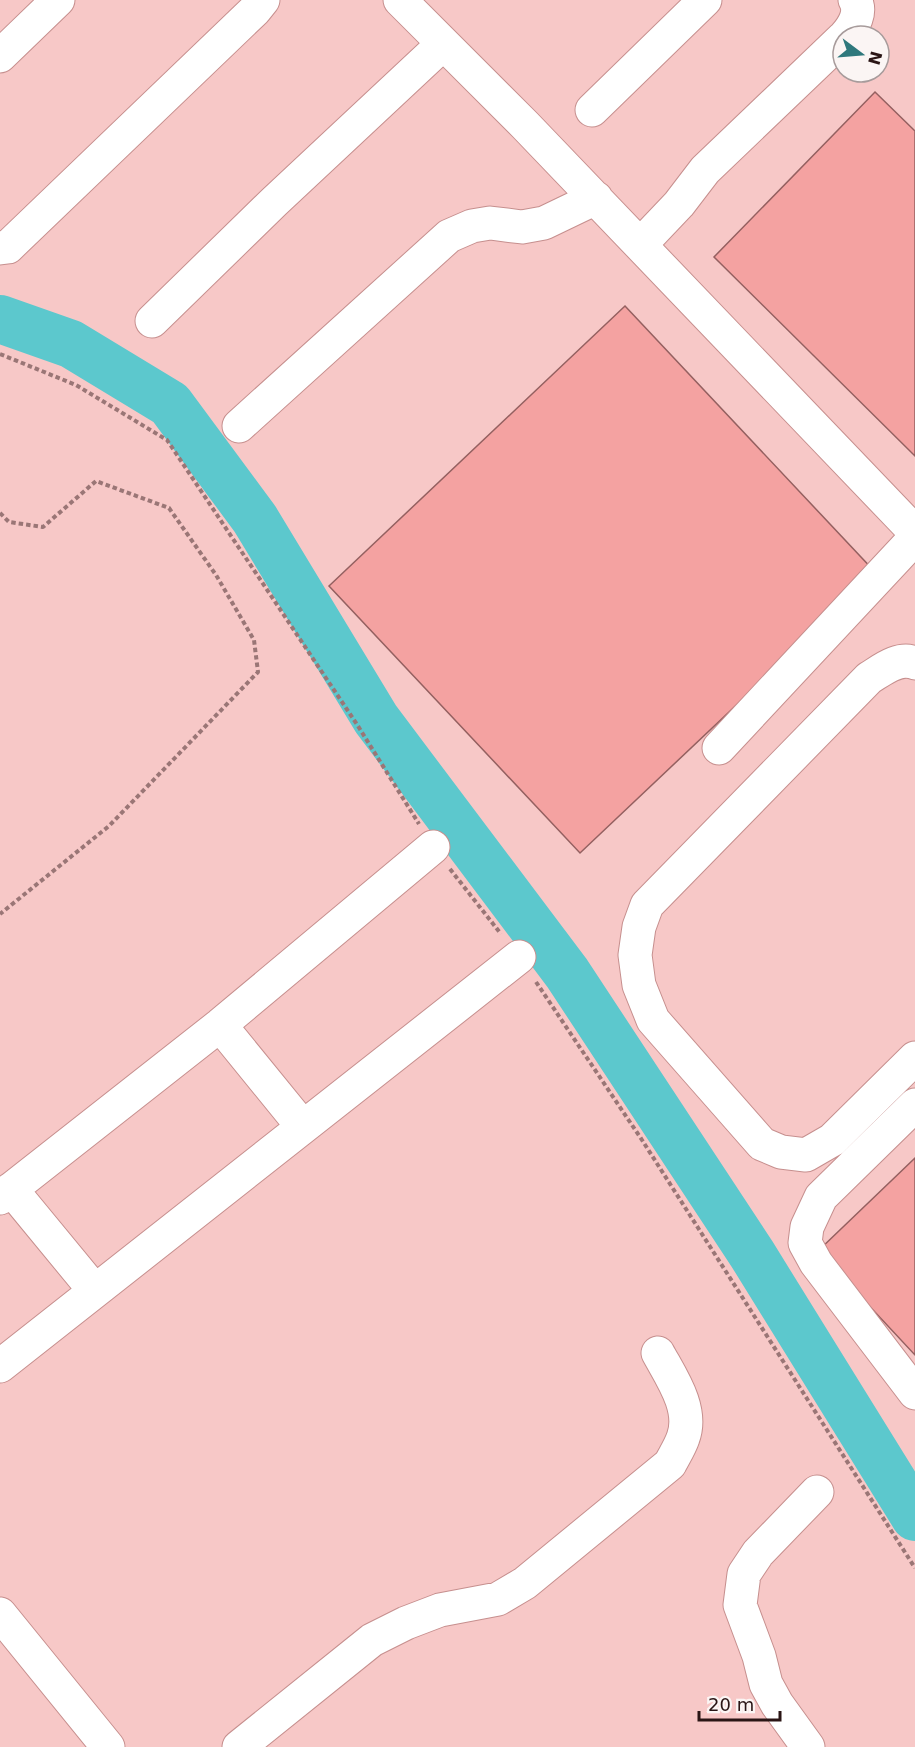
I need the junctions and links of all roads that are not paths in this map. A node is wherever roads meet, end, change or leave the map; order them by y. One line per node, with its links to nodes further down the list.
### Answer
1 (58, 0): 9 (street)
2 (263, 0): 13 (street)
3 (400, 0): 7 (street)
4 (705, 0): 10 (street)
5 (855, 0): 6 (street)
6 (853, 24)
7 (443, 44): 11 (street); 14 (street)
8 (831, 49): 12 (street)
9 (0, 57)
10 (592, 110)
11 (596, 198): 12 (street); 15 (street)
12 (640, 245): 16 (street)
13 (0, 248)
14 (152, 321)
15 (239, 426)
16 (915, 532)
17 (915, 538): 19 (street)
18 (915, 663): 23 (street)
19 (720, 748)
20 (433, 847): 22 (street)
21 (519, 957): 25 (street)
22 (220, 1025): 25 (street); 26 (street)
23 (915, 1058)
24 (915, 1105): 30 (street)
25 (303, 1127): 27 (street)
26 (6, 1194): 27 (street)
27 (95, 1291): 29 (street)
28 (658, 1353): 34 (street)
29 (0, 1366)
30 (915, 1393)
31 (817, 1492): 35 (street)
32 (0, 1614): 33 (street)
33 (108, 1747)
34 (239, 1747)
35 (808, 1747)

